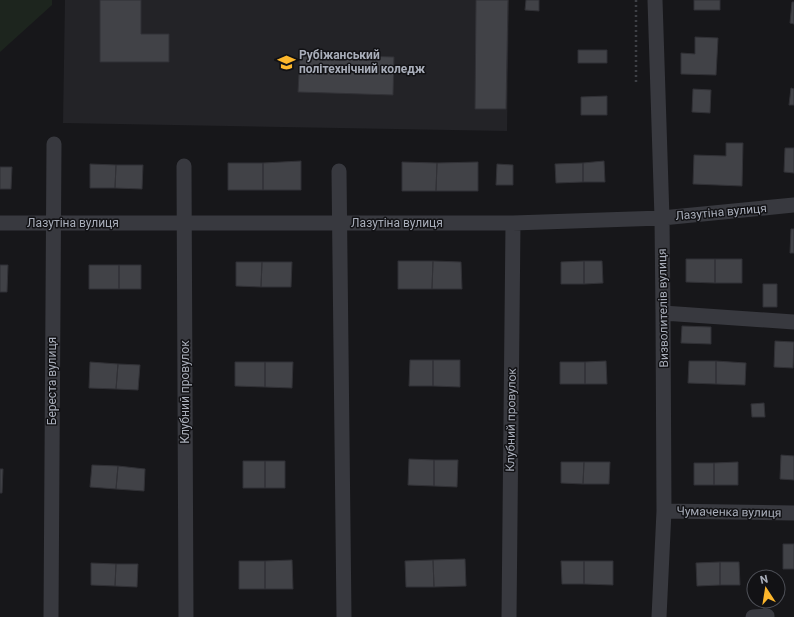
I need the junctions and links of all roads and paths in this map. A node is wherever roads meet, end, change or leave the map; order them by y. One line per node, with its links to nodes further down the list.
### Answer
1 (636, 0): 3 (path)
2 (655, 0): 8 (street, Визволителів вулиця)
3 (636, 85)
4 (54, 144): 10 (street, Береста вулиця)
5 (184, 166): 11 (street, Клубний провулок)
6 (339, 171): 12 (street)
7 (794, 205): 8 (street, Лазутіна вулиця)
8 (662, 218): 13 (street, Лазутіна вулиця); 14 (street, Визволителів вулиця)
9 (0, 223): 10 (street, Лазутіна вулиця)
10 (53, 223): 11 (street, Лазутіна вулиця); 18 (street, Береста вулиця)
11 (184, 223): 12 (street, Лазутіна вулиця); 19 (street, Клубний провулок)
12 (339, 223): 13 (street, Лазутіна вулиця); 20 (street)
13 (513, 223): 21 (street, Клубний провулок)
14 (663, 313): 15 (street); 16 (street, Визволителів вулиця)
15 (794, 322)
16 (664, 511): 17 (street, Чумаченка вулиця); 22 (street, Визволителів вулиця)
17 (794, 513)
18 (51, 617)
19 (186, 617)
20 (344, 617)
21 (509, 617)
22 (659, 617)

